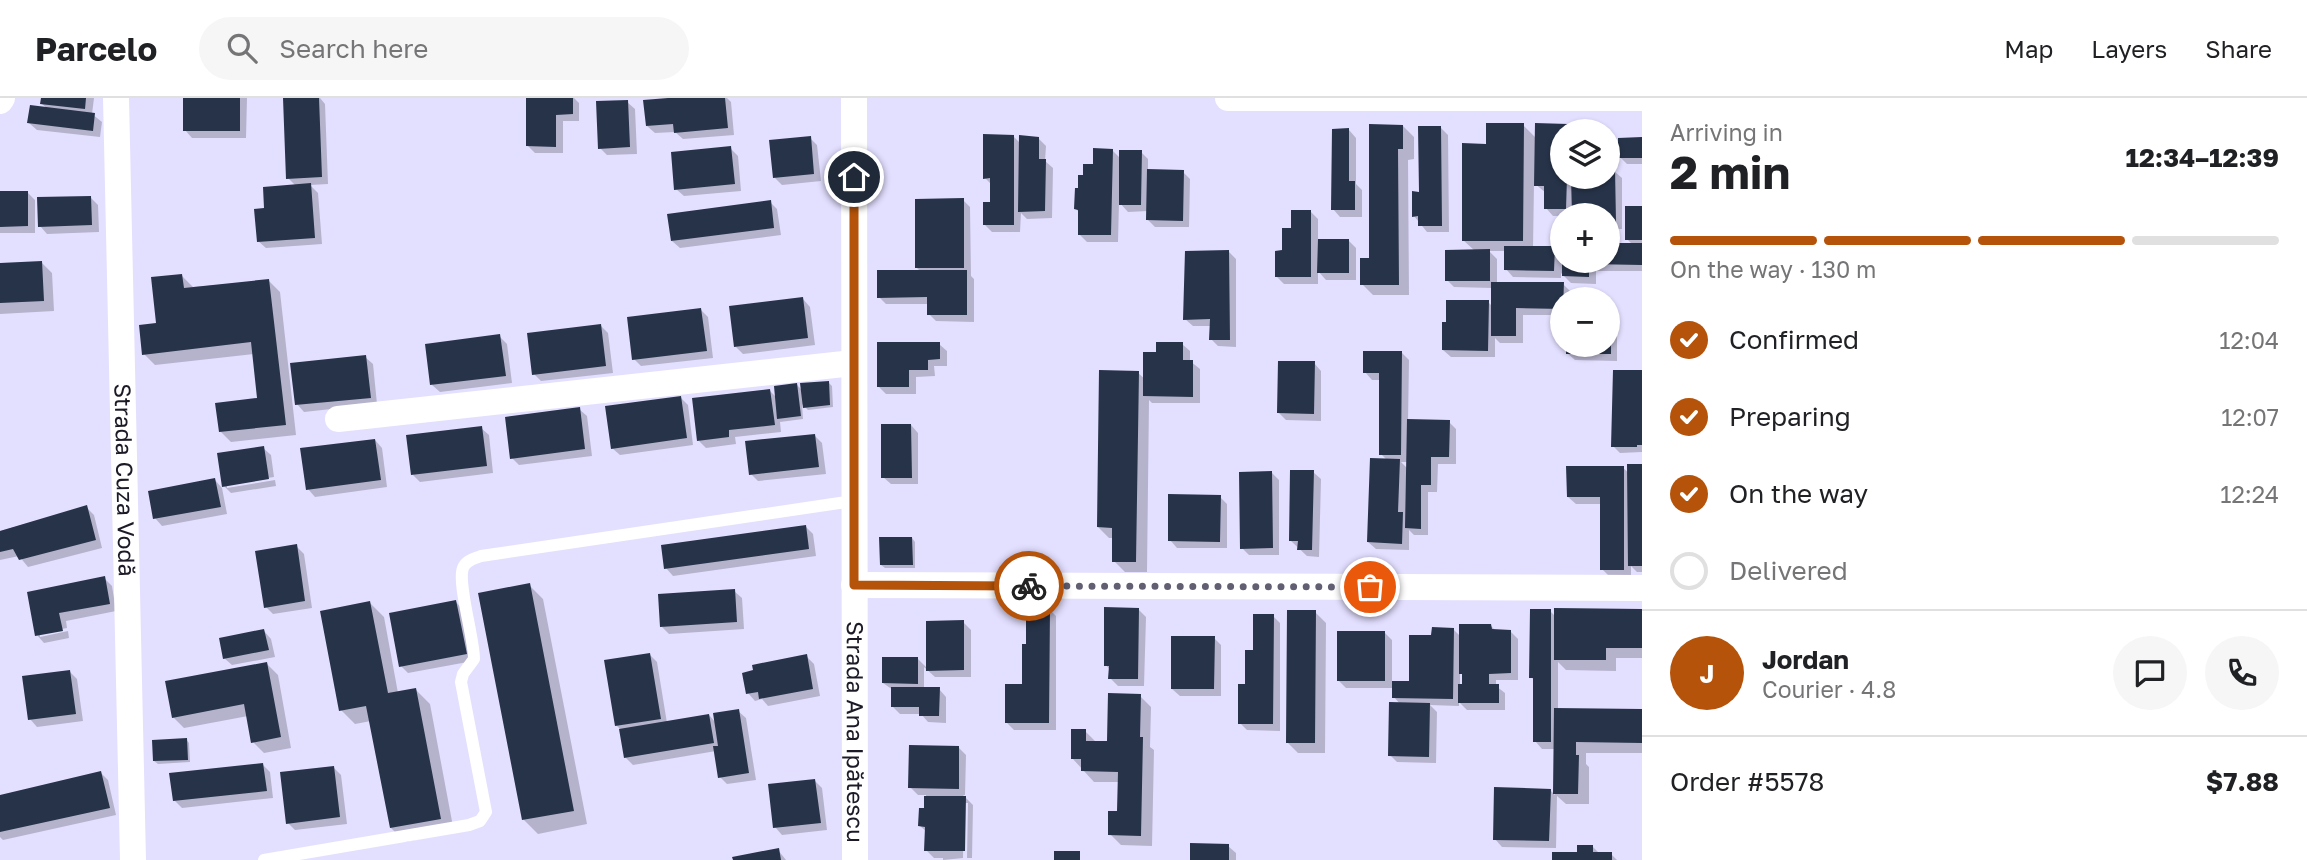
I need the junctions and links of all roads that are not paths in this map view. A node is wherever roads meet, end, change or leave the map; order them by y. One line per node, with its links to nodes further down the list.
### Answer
1 (116, 98): 10 (street, Strada Cuza Vodă)
2 (854, 98): 5 (street, Strada Ana Ipătescu)
3 (1228, 98): 4 (street)
4 (1642, 98)
5 (853, 363): 6 (street); 7 (street, Strada Ana Ipătescu)
6 (338, 419)
7 (853, 501): 8 (street, Strada Ana Ipătescu); 11 (lane)
8 (854, 585): 9 (street); 12 (street, Strada Ana Ipătescu)
9 (1642, 588)
10 (133, 860)
11 (264, 860)
12 (855, 860)

